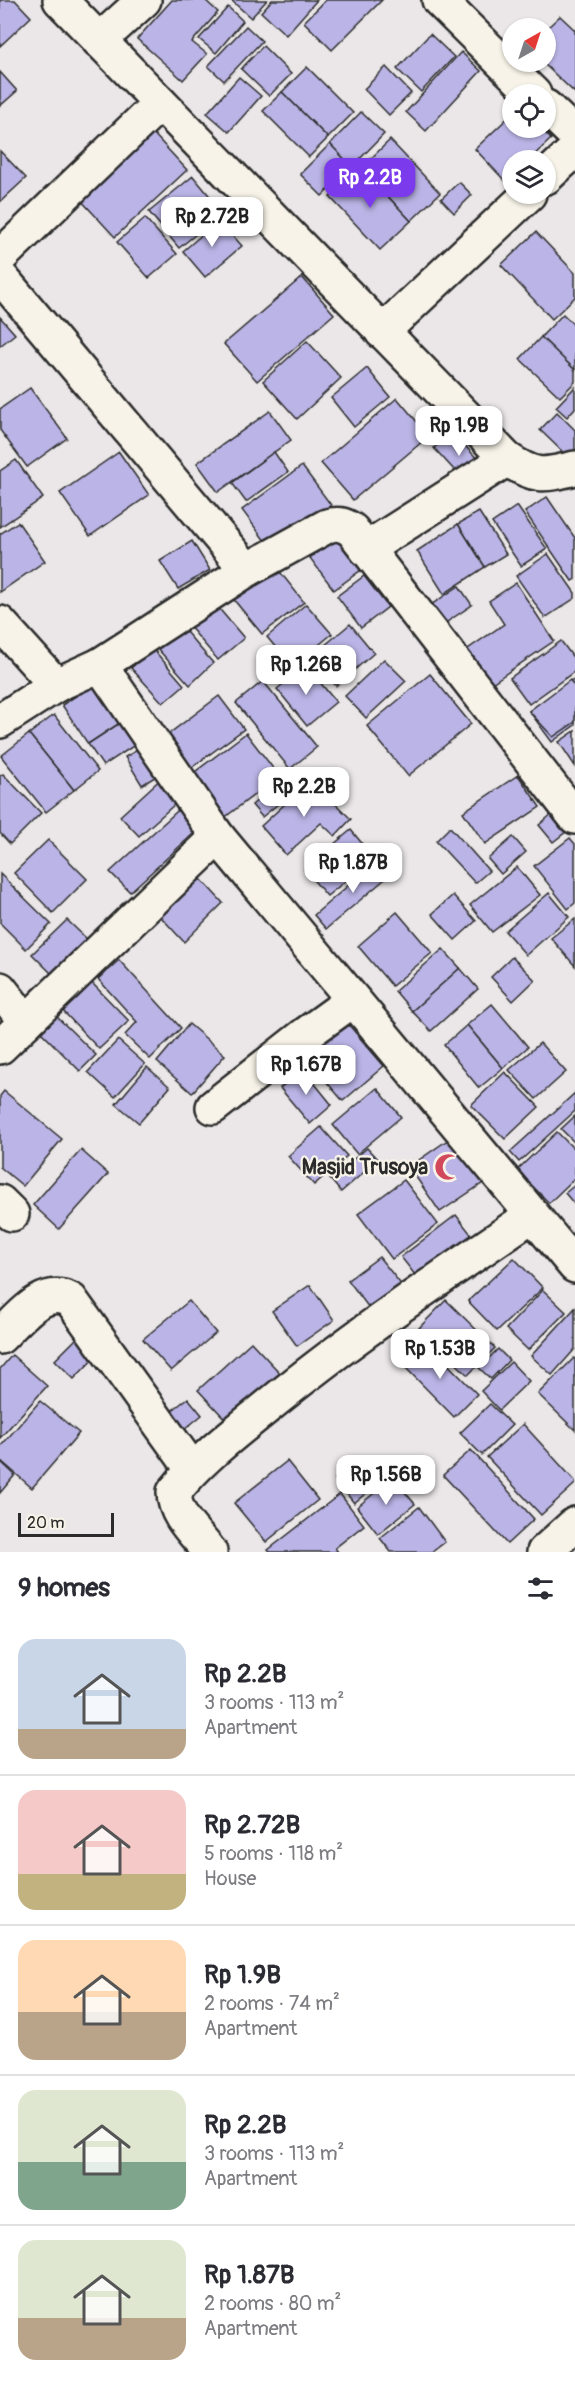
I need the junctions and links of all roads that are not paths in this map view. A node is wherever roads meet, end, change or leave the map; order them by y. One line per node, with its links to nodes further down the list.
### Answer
1 (60, 0): 4 (street)
2 (144, 0): 4 (street)
3 (439, 0): 5 (street)
4 (99, 41): 6 (street)
5 (524, 84)
6 (160, 103): 12 (street); 14 (street)
7 (556, 117): 8 (street)
8 (575, 135)
9 (575, 150): 10 (street)
10 (556, 168)
11 (518, 204): 14 (street)
12 (0, 257)
13 (0, 276): 18 (street)
14 (382, 332): 15 (street)
15 (507, 459): 16 (street); 17 (street)
16 (575, 468)
17 (366, 549): 18 (street); 23 (street)
18 (247, 570): 20 (street)
19 (0, 622): 21 (street)
20 (100, 665): 21 (street); 24 (street)
21 (56, 686): 22 (street)
22 (0, 721)
23 (575, 817)
24 (218, 837): 26 (street); 27 (street)
25 (0, 988): 27 (street)
26 (353, 1000): 29 (street); 30 (street)
27 (26, 1022): 28 (street)
28 (0, 1047)
29 (213, 1107)
30 (531, 1216): 31 (street); 33 (street)
31 (575, 1266)
32 (0, 1337): 33 (street)
33 (192, 1469): 35 (street)
34 (575, 1524): 36 (street)
35 (202, 1549)
36 (544, 1552)

